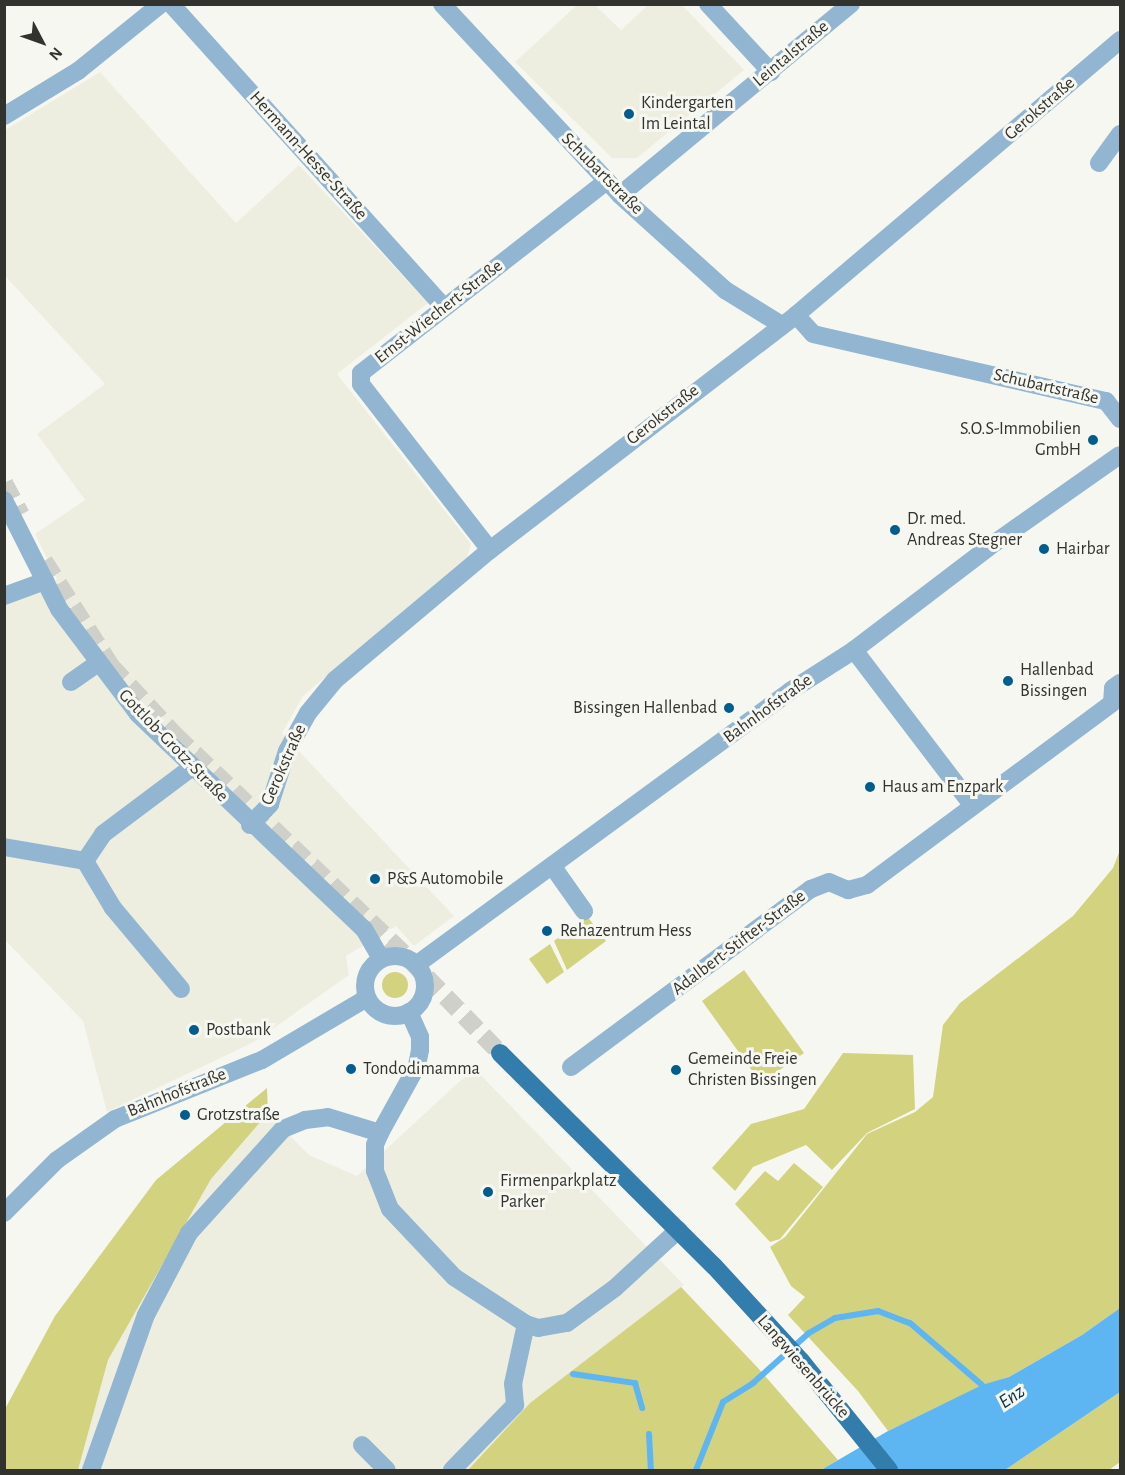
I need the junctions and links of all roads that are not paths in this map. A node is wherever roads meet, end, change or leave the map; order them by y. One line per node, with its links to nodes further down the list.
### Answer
1 (161, 4): 8 (street)
2 (171, 4): 13 (street, Hermann-Hesse-Straße)
3 (442, 4): 11 (street, Schubartstraße)
4 (708, 4): 7 (street)
5 (851, 4): 7 (street, Leintalstraße)
6 (1120, 40): 14 (street, Gerokstraße)
7 (771, 72): 12 (street, Leintalstraße)
8 (4, 116)
9 (1120, 134): 10 (street)
10 (1098, 163)
11 (607, 181): 12 (street, Schubartstraße); 13 (street, Ernst-Wiechert-Straße)
12 (620, 195): 15 (street, Schubartstraße)
13 (444, 307): 19 (street, Ernst-Wiechert-Straße)
14 (796, 315): 15 (street, Gerokstraße); 16 (street, Schubartstraße)
15 (780, 324): 19 (street, Gerokstraße)
16 (1120, 419)
17 (1120, 455): 22 (street, Bahnhofstraße)
18 (4, 501): 20 (street, Gottlob-Grotz-Straße)
19 (490, 550): 29 (street, Gerokstraße)
20 (45, 581): 21 (street); 23 (street, Gottlob-Grotz-Straße)
21 (4, 596)
22 (854, 650): 28 (street); 32 (street, Bahnhofstraße)
23 (97, 664): 24 (street); 27 (street, Gottlob-Grotz-Straße)
24 (71, 682)
25 (1120, 683): 26 (street, Adalbert-Stifter-Straße)
26 (1116, 706): 28 (street, Adalbert-Stifter-Straße)
27 (191, 768): 29 (street, Gottlob-Grotz-Straße); 31 (street)
28 (972, 805): 40 (street, Adalbert-Stifter-Straße)
29 (250, 825): 34 (street, Gottlob-Grotz-Straße)
30 (4, 847): 31 (street)
31 (85, 861): 36 (street)
32 (553, 867): 33 (street); 35 (street, Bahnhofstraße)
33 (584, 911)
34 (381, 959): 35 (street); 37 (street)
35 (416, 965): 38 (street)
36 (181, 989)
37 (367, 998): 38 (street); 42 (street, Bahnhofstraße)
38 (409, 1012): 41 (street)
39 (500, 1053): 43 (main road, Langwiesenbrücke)
40 (570, 1067)
41 (380, 1133): 44 (street); 46 (street)
42 (4, 1213)
43 (678, 1230): 44 (street); 49 (main road, Langwiesenbrücke)
44 (525, 1324): 48 (street)
45 (362, 1445): 47 (street)
46 (91, 1470)
47 (387, 1470)
48 (453, 1470)
49 (889, 1470)

